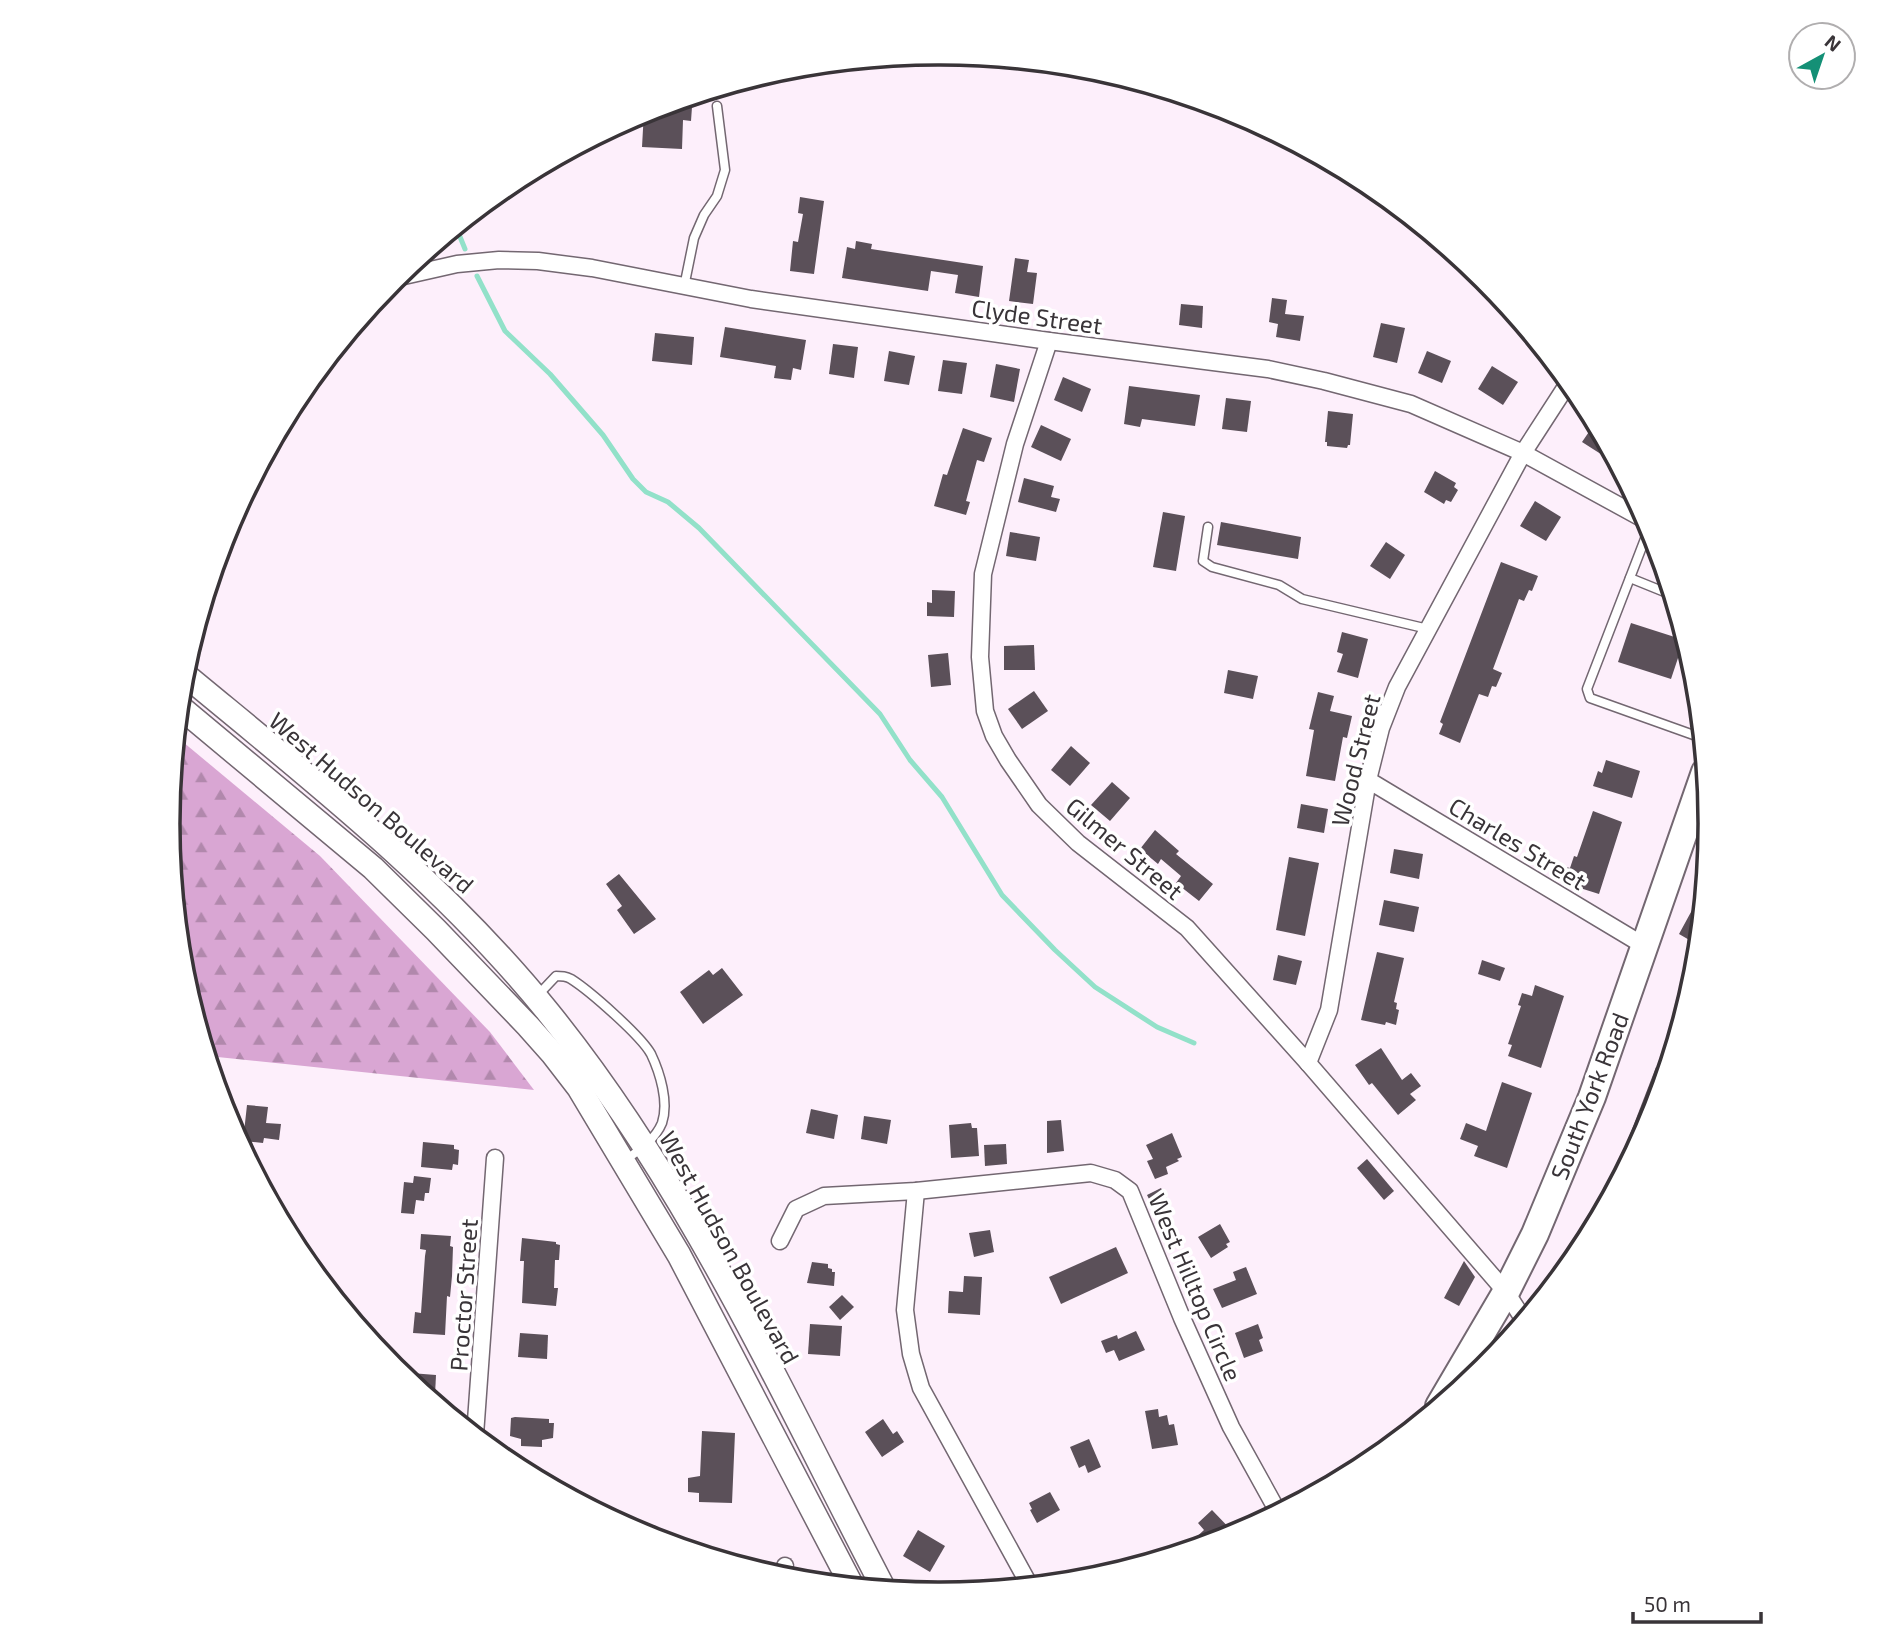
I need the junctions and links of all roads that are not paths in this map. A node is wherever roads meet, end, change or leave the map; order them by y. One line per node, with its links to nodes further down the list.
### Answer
1 (717, 106): 3 (lane)
2 (417, 273): 3 (street, Clyde Street)
3 (684, 287): 4 (street, Clyde Street)
4 (1049, 341): 6 (street, Clyde Street); 20 (street, Gilmer Street)
5 (1563, 392): 6 (street, Wood Street)
6 (1523, 453): 7 (street, Clyde Street); 12 (street, Wood Street)
7 (1631, 512)
8 (1208, 527): 12 (lane)
9 (1644, 543): 10 (lane)
10 (1630, 578): 11 (lane); 15 (lane)
11 (1660, 590)
12 (1428, 629): 16 (street, Wood Street)
13 (194, 682): 19 (main road, West Hudson Boulevard)
14 (189, 714): 23 (main road, West Hudson Boulevard)
15 (1692, 734)
16 (1368, 780): 18 (street, Charles Street); 20 (street, Wood Street)
17 (1697, 795): 18 (main road, South York Road)
18 (1643, 944): 26 (main road, South York Road)
19 (536, 998): 21 (main road, West Hudson Boulevard); 21 (lane)
20 (1308, 1063): 26 (street, Gilmer Street)
21 (645, 1145): 23 (lane); 33 (main road, West Hudson Boulevard)
22 (495, 1158): 29 (street, Proctor Street)
23 (623, 1162): 31 (main road, West Hudson Boulevard)
24 (916, 1191): 25 (street, West Hilltop Circle); 30 (street, West Hilltop Circle); 32 (street)
25 (780, 1241)
26 (1506, 1292): 27 (street, Gilmer Street); 28 (main road, South York Road)
27 (1519, 1312)
28 (1454, 1380)
29 (476, 1424)
30 (1274, 1504)
31 (847, 1577)
32 (1025, 1577)
33 (879, 1580)

